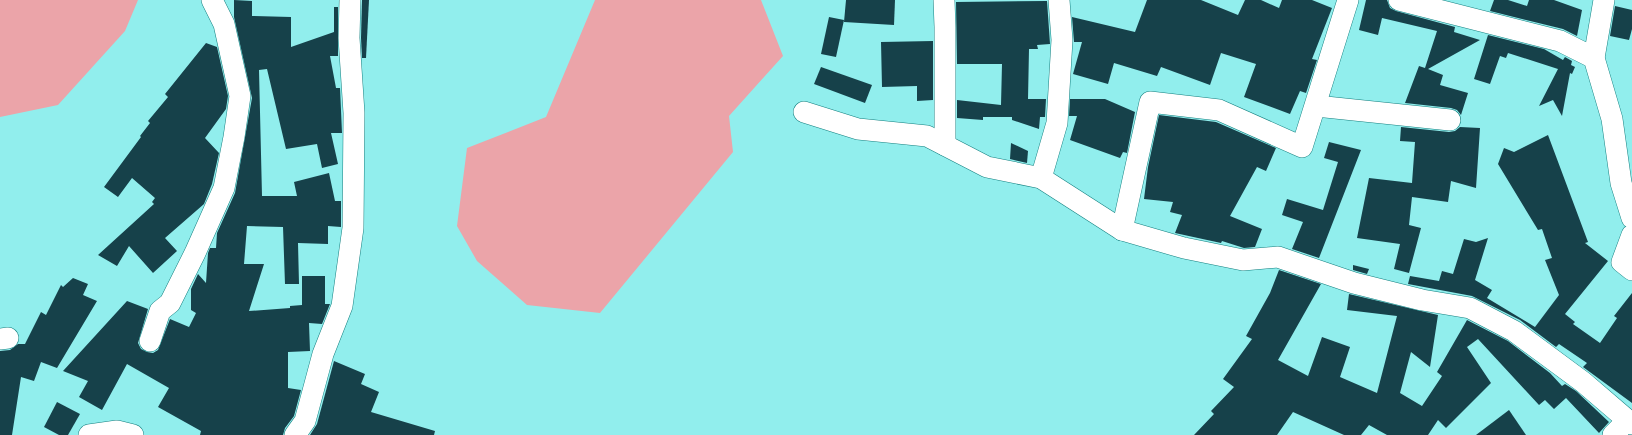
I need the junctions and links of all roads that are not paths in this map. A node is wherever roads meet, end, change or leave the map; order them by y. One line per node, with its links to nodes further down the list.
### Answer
1 (212, 0): 18 (street)
2 (350, 0): 22 (street)
3 (944, 0): 12 (street)
4 (1059, 0): 13 (street)
5 (1348, 0): 9 (street)
6 (1399, 0): 8 (street)
7 (1604, 0): 8 (street)
8 (1594, 58): 14 (street)
9 (1316, 106): 11 (street); 15 (street)
10 (804, 112): 12 (street)
11 (1450, 120)
12 (945, 145): 13 (street)
13 (1041, 178): 15 (street)
14 (1632, 218)
15 (1122, 230): 19 (street)
16 (1632, 235): 17 (street)
17 (1632, 270)
18 (150, 341)
19 (1624, 427)
20 (89, 435): 21 (street)
21 (133, 435)
22 (295, 435)

